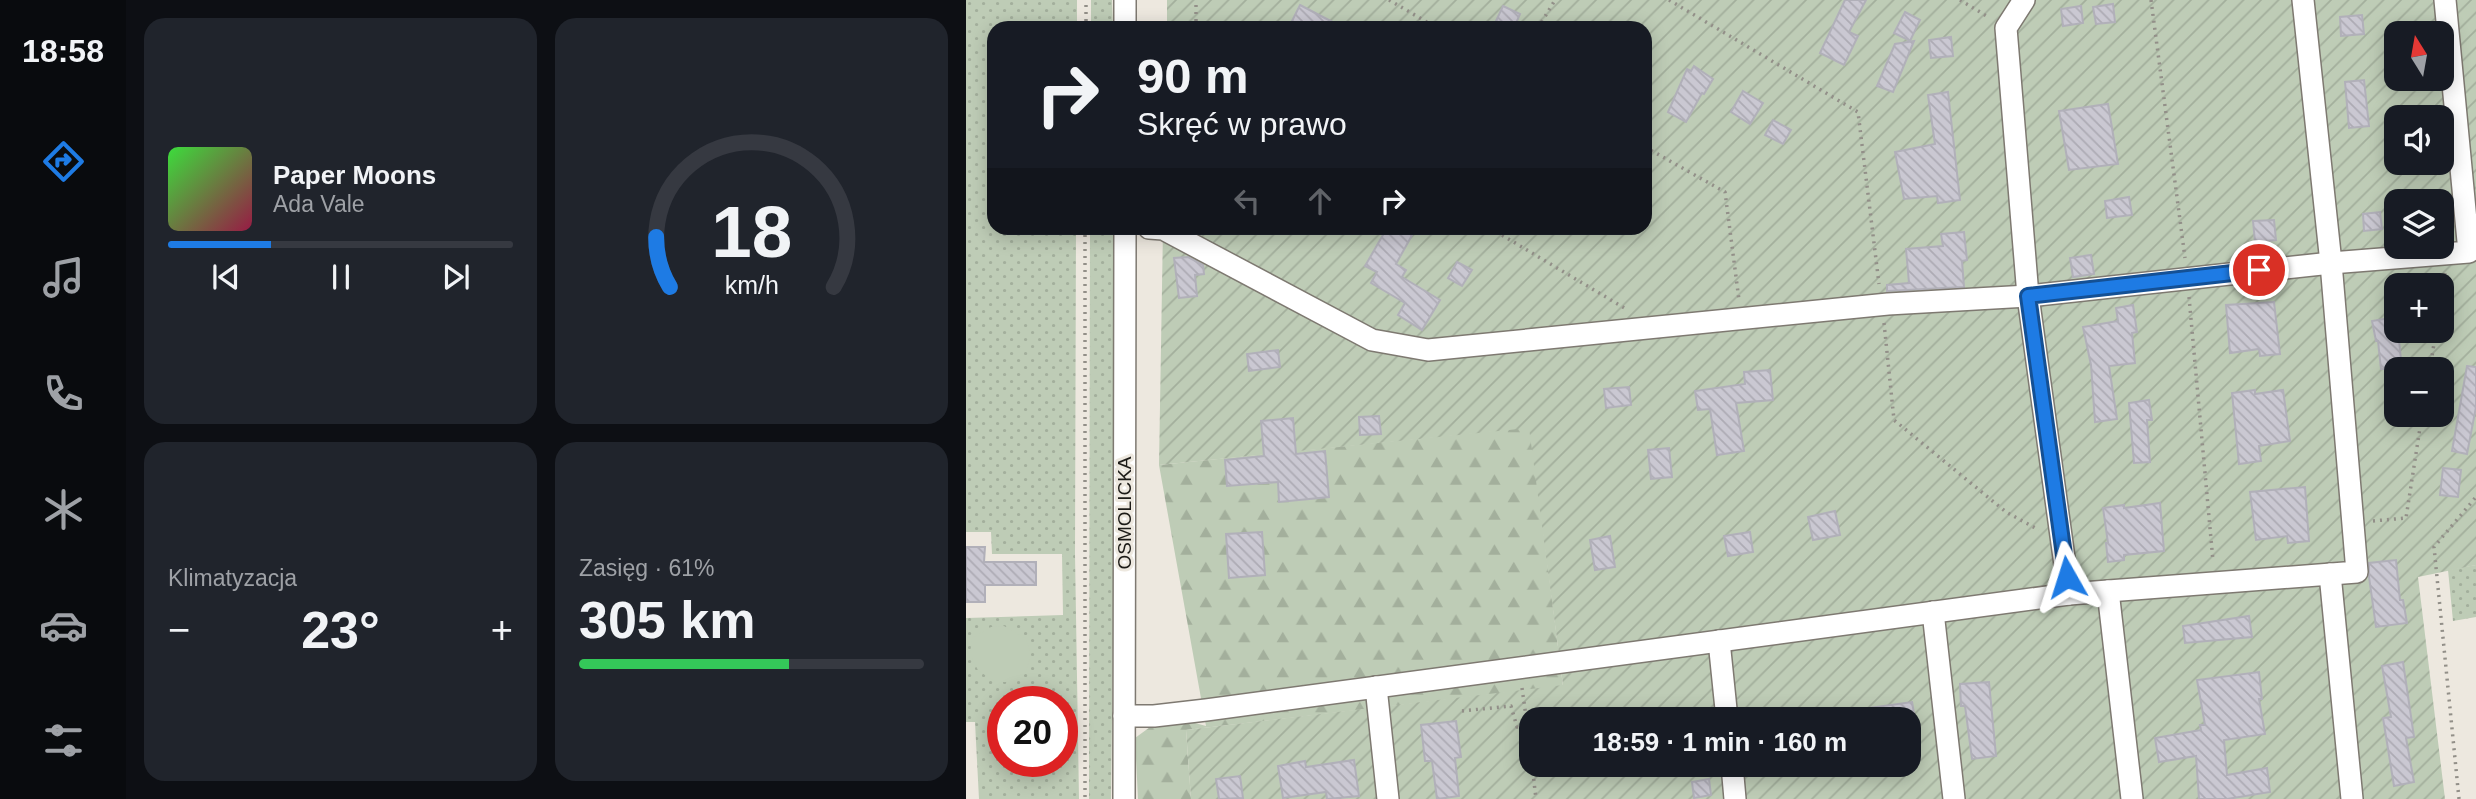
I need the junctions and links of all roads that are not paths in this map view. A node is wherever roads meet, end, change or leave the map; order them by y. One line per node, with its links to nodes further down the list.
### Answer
1 (1125, 0): 5 (street)
2 (2024, 0): 9 (street)
3 (2303, 0): 8 (street)
4 (2445, 0): 8 (street)
5 (1125, 21)
6 (1125, 235): 17 (street, OSMOLICKA)
7 (1174, 235): 9 (street)
8 (2331, 262): 9 (street); 10 (street)
9 (2028, 296): 12 (street)
10 (2330, 575): 11 (street); 24 (street)
11 (2108, 591): 12 (street); 23 (street)
12 (2069, 594): 13 (street)
13 (1933, 612): 14 (street); 22 (street)
14 (1718, 641): 15 (street); 16 (street)
15 (1376, 687): 17 (street); 20 (street)
16 (1726, 707)
17 (1124, 716): 19 (street, OSMOLICKA)
18 (1733, 777): 21 (street)
19 (1124, 799)
20 (1388, 799)
21 (1735, 799)
22 (1954, 799)
23 (2132, 799)
24 (2353, 799)

